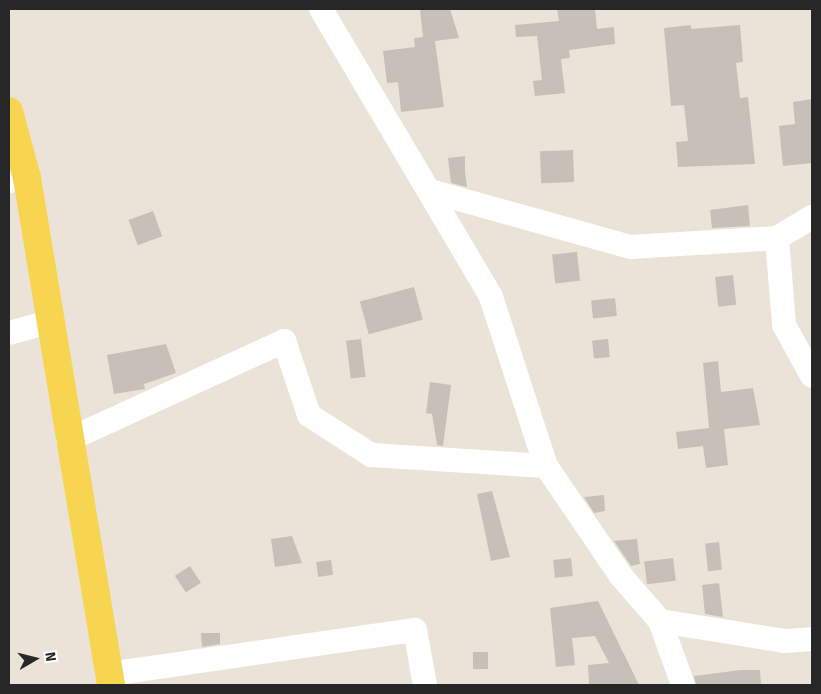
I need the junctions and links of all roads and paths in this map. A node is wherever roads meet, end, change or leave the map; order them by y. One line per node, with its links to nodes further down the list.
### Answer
1 (321, 9): 4 (street)
2 (9, 111): 3 (main road)
3 (18, 180): 7 (main road)
4 (430, 191): 6 (street); 11 (street)
5 (812, 217): 6 (street)
6 (777, 238): 9 (street)
7 (49, 322): 8 (street); 10 (main road)
8 (9, 333)
9 (812, 376)
10 (68, 440): 11 (street); 14 (main road)
11 (546, 466): 12 (street)
12 (660, 621): 13 (street); 16 (street)
13 (812, 639)
14 (110, 680): 15 (street)
15 (425, 685)
16 (683, 685)

